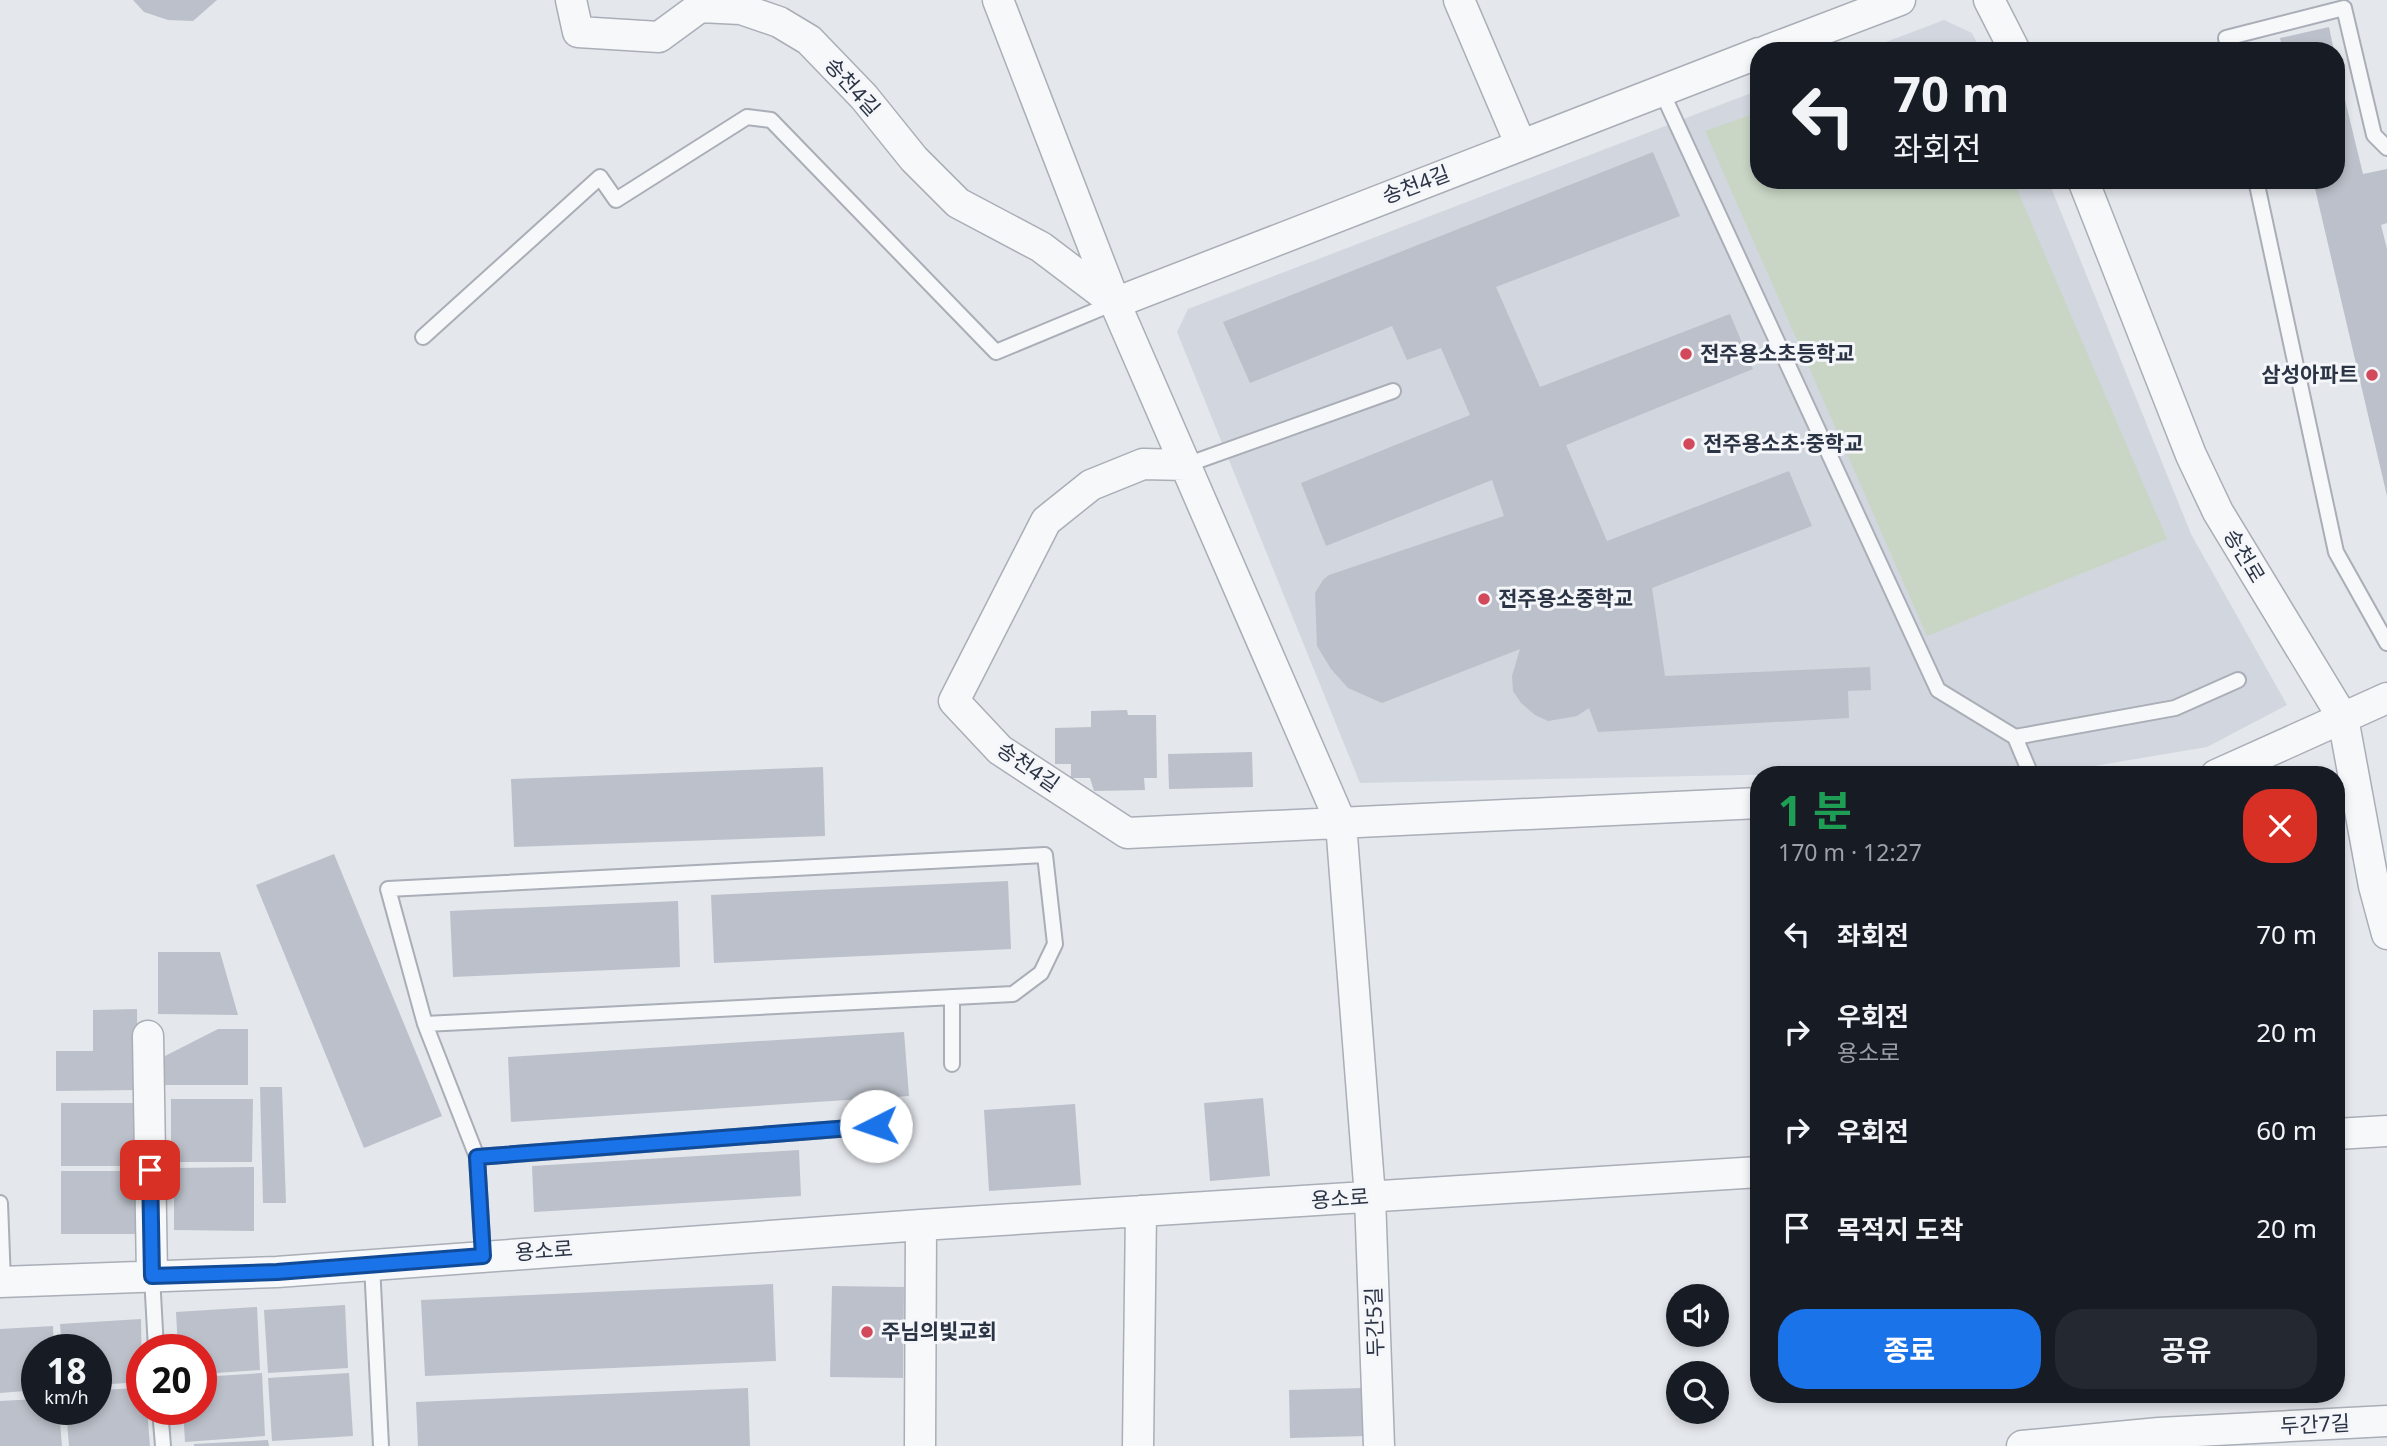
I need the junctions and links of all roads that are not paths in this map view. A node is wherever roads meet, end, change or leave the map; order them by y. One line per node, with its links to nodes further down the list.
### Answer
1 (571, 0): 15 (street, 송천4길)
2 (998, 0): 15 (street, 송천4길)
3 (1458, 0): 11 (street)
4 (1900, 0): 6 (street)
5 (1989, 0): 7 (street)
6 (1790, 42)
7 (2010, 42)
8 (2227, 42): 12 (lane)
9 (1750, 56): 10 (street, 송천4길)
10 (1661, 90): 11 (street, 송천4길); 23 (lane)
11 (1520, 144): 15 (street, 송천4길)
12 (2387, 148)
13 (2087, 189): 22 (street, 송천로)
14 (2258, 189): 19 (lane)
15 (1115, 303): 16 (lane); 18 (street, 송천4길)
16 (423, 337)
17 (1393, 391): 18 (lane)
18 (1186, 465): 27 (street, 송천4길); 27 (street, 송천4길)
19 (2387, 643)
20 (2238, 680): 23 (lane)
21 (2387, 698): 22 (street)
22 (2343, 718): 25 (street); 28 (street, 송천로)
23 (2015, 737): 24 (lane)
24 (2027, 766)
25 (2236, 766)
26 (1750, 803): 27 (street)
27 (1341, 823): 39 (street, 송천4길)
28 (2380, 885): 29 (street, 송천로)
29 (2387, 934)
30 (952, 997): 31 (lane); 31 (lane); 33 (lane)
31 (425, 1024): 37 (lane)
32 (148, 1037): 45 (street)
33 (952, 1064)
34 (903, 1124): 37 (lane)
35 (2387, 1131): 36 (street)
36 (2345, 1133)
37 (477, 1157): 43 (lane)
38 (1750, 1173): 39 (street, 용소로)
39 (1370, 1197): 41 (street, 용소로); 55 (street, 두간5길)
40 (0, 1203): 46 (lane)
41 (1141, 1211): 42 (street, 용소로); 54 (street)
42 (921, 1225): 43 (street, 용소로); 53 (street)
43 (483, 1256): 44 (street, 용소로)
44 (372, 1264): 45 (street, 용소로); 52 (lane)
45 (152, 1276): 46 (street, 용소로); 47 (lane)
46 (1, 1282)
47 (155, 1334)
48 (2387, 1422): 50 (street, 두간7길)
49 (161, 1425): 51 (lane)
50 (2158, 1440): 56 (street, 두간7길)
51 (163, 1446)
52 (382, 1446)
53 (920, 1446)
54 (1138, 1446)
55 (1379, 1446)
56 (2022, 1446)

